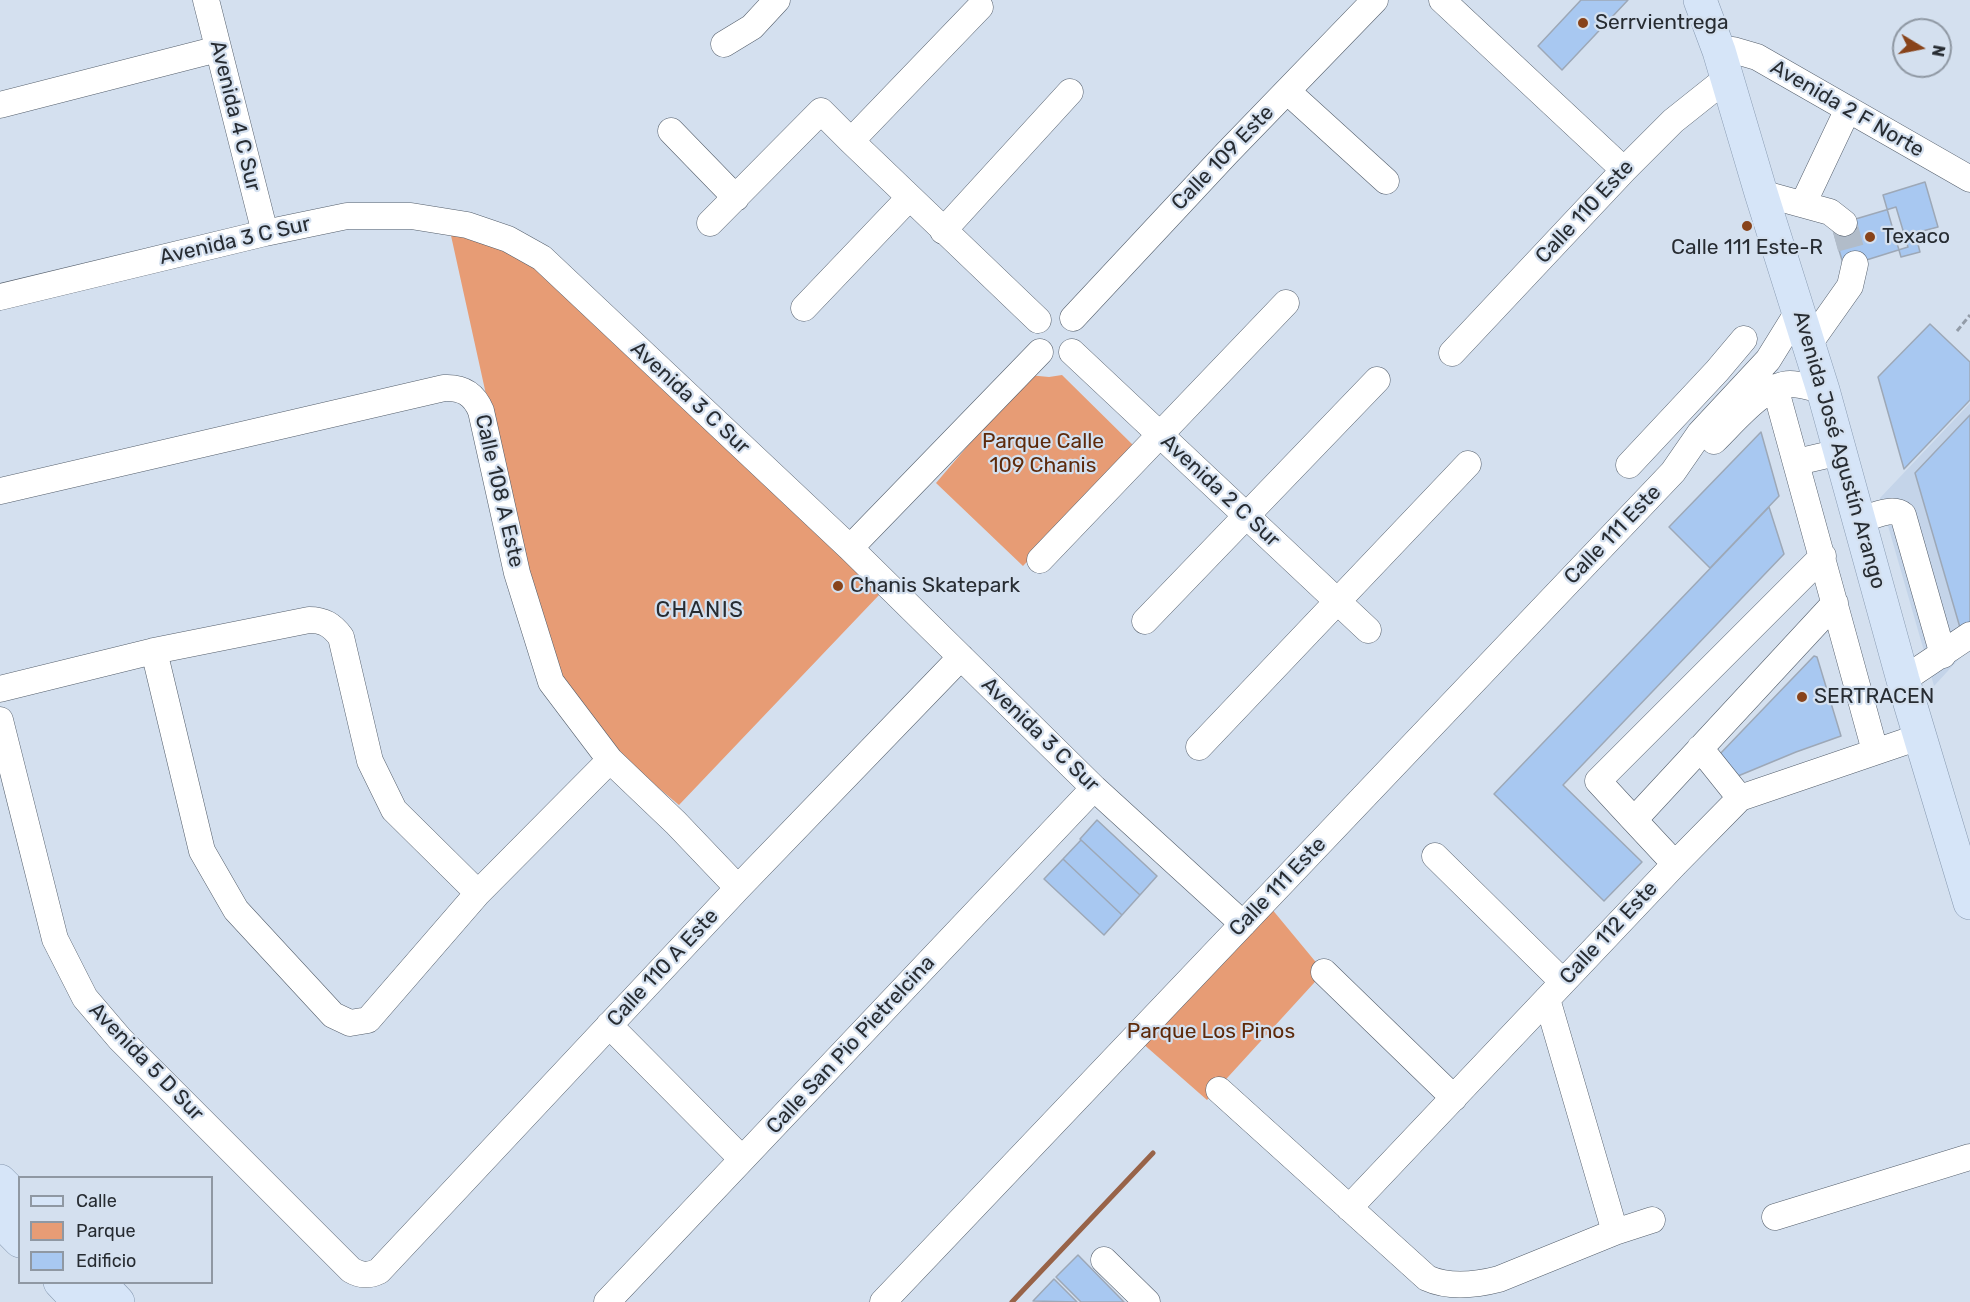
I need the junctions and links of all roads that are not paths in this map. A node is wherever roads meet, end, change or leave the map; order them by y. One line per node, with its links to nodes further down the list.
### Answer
1 (206, 0): 8 (street, Avenida 4 C Sur)
2 (777, 0): 7 (street)
3 (1374, 0): 10 (street, Calle 109 Este)
4 (1442, 0): 16 (street)
5 (1700, 0): 9 (main road, Avenida José Agustín Arango)
6 (980, 7): 15 (street)
7 (724, 44)
8 (218, 49): 12 (street); 26 (street, Avenida 4 C Sur)
9 (1723, 65): 13 (street, Avenida 2 F Norte); 16 (street, Calle 110 Este); 19 (main road, Avenida José Agustín Arango)
10 (1287, 91): 18 (street); 32 (street, Calle 109 Este)
11 (1070, 92): 25 (street)
12 (0, 105)
13 (1848, 109): 17 (street, Avenida 2 F Norte); 22 (street)
14 (671, 131): 20 (street)
15 (851, 141): 20 (street); 21 (street)
16 (1624, 170): 38 (street, Calle 110 Este)
17 (1970, 179)
18 (1386, 182)
19 (1761, 193): 22 (street); 31 (main road, Avenida José Agustín Arango)
20 (736, 198): 23 (street)
21 (909, 198): 25 (street); 30 (street)
22 (1803, 204): 24 (street)
23 (710, 223)
24 (1844, 223)
25 (944, 231): 33 (street)
26 (265, 233): 28 (street, Avenida 3 C Sur); 53 (street, Avenida 3 C Sur)
27 (1855, 264): 35 (street)
28 (0, 297)
29 (1286, 303): 44 (street)
30 (804, 308)
31 (1799, 310): 35 (main road, Avenida José Agustín Arango); 43 (street, Calle 111 Este)
32 (1073, 318): 33 (street); 37 (street)
33 (1038, 320): 36 (street)
34 (1744, 339): 39 (street)
35 (1809, 344): 42 (main road, Avenida José Agustín Arango)
36 (1040, 352): 37 (street); 53 (street)
37 (1072, 352): 44 (street, Avenida 2 C Sur)
38 (1452, 354)
39 (1717, 371): 43 (street); 48 (street)
40 (1377, 380): 51 (street)
41 (1775, 387): 42 (street); 46 (street); 49 (street, Calle 111 Este)
42 (1823, 390): 45 (main road, Avenida José Agustín Arango)
43 (1739, 392): 49 (street, Calle 111 Este)
44 (1160, 435): 51 (street, Avenida 2 C Sur); 55 (street)
45 (1840, 452): 46 (street); 52 (main road, Avenida José Agustín Arango)
46 (1797, 462): 54 (street)
47 (1468, 464): 56 (street)
48 (1629, 465)
49 (1673, 472): 80 (street, Calle 111 Este)
50 (0, 491): 71 (street, Calle 108 A Este)
51 (1246, 516): 56 (street, Avenida 2 C Sur); 58 (street)
52 (1860, 520): 62 (street); 64 (main road, Avenida José Agustín Arango)
53 (850, 548): 63 (street, Avenida 3 C Sur)
54 (1823, 556): 57 (street); 74 (street)
55 (1040, 560)
56 (1337, 601): 59 (street, Avenida 2 C Sur); 68 (street)
57 (1835, 603): 69 (street); 70 (street)
58 (1145, 621)
59 (1368, 630)
60 (1970, 635): 62 (street)
61 (154, 651): 65 (street); 78 (street); 78 (street)
62 (1943, 655): 64 (street)
63 (960, 657): 72 (street, Avenida 3 C Sur); 77 (street, Calle 110 A Este)
64 (1903, 680): 67 (main road, Avenida José Agustín Arango)
65 (0, 689)
66 (0, 720): 97 (street, Avenida 5 D Sur)
67 (1919, 736): 70 (street, Calle 112 Este); 79 (main road, Avenida José Agustín Arango)
68 (1199, 747)
69 (1700, 748): 73 (street); 74 (street)
70 (1875, 751): 73 (street, Calle 112 Este)
71 (610, 760): 77 (street, Calle 108 A Este); 78 (street)
72 (1094, 788): 80 (street, Avenida 3 C Sur); 87 (street, Calle San Pio Pietrelcina)
73 (1740, 798): 76 (street, Calle 112 Este)
74 (1634, 820): 76 (street)
75 (1435, 856): 82 (street)
76 (1675, 864): 82 (street, Calle 112 Este)
77 (738, 888): 83 (street, Calle 110 A Este)
78 (477, 894)
79 (1970, 903)
80 (1243, 924): 103 (street, Calle 111 Este)
81 (1324, 972): 85 (street)
82 (1555, 990): 85 (street, Calle 112 Este); 94 (street)
83 (609, 1025): 87 (street); 97 (street, Calle 110 A Este)
84 (1219, 1090): 90 (street)
85 (1454, 1098): 90 (street, Calle 112 Este)
86 (1970, 1157): 91 (street)
87 (742, 1160): 102 (street, Calle San Pio Pietrelcina)
88 (0, 1181): 89 (main road)
89 (18, 1199)
90 (1350, 1208): 94 (street)
91 (1775, 1217)
92 (1652, 1220): 94 (street)
93 (0, 1221): 95 (main road)
94 (1615, 1232)
95 (18, 1239)
96 (1104, 1260): 104 (street)
97 (365, 1275)
98 (62, 1284): 100 (main road)
99 (101, 1284): 101 (main road)
100 (79, 1302)
101 (118, 1302)
102 (607, 1302)
103 (883, 1302)
104 (1147, 1302)

